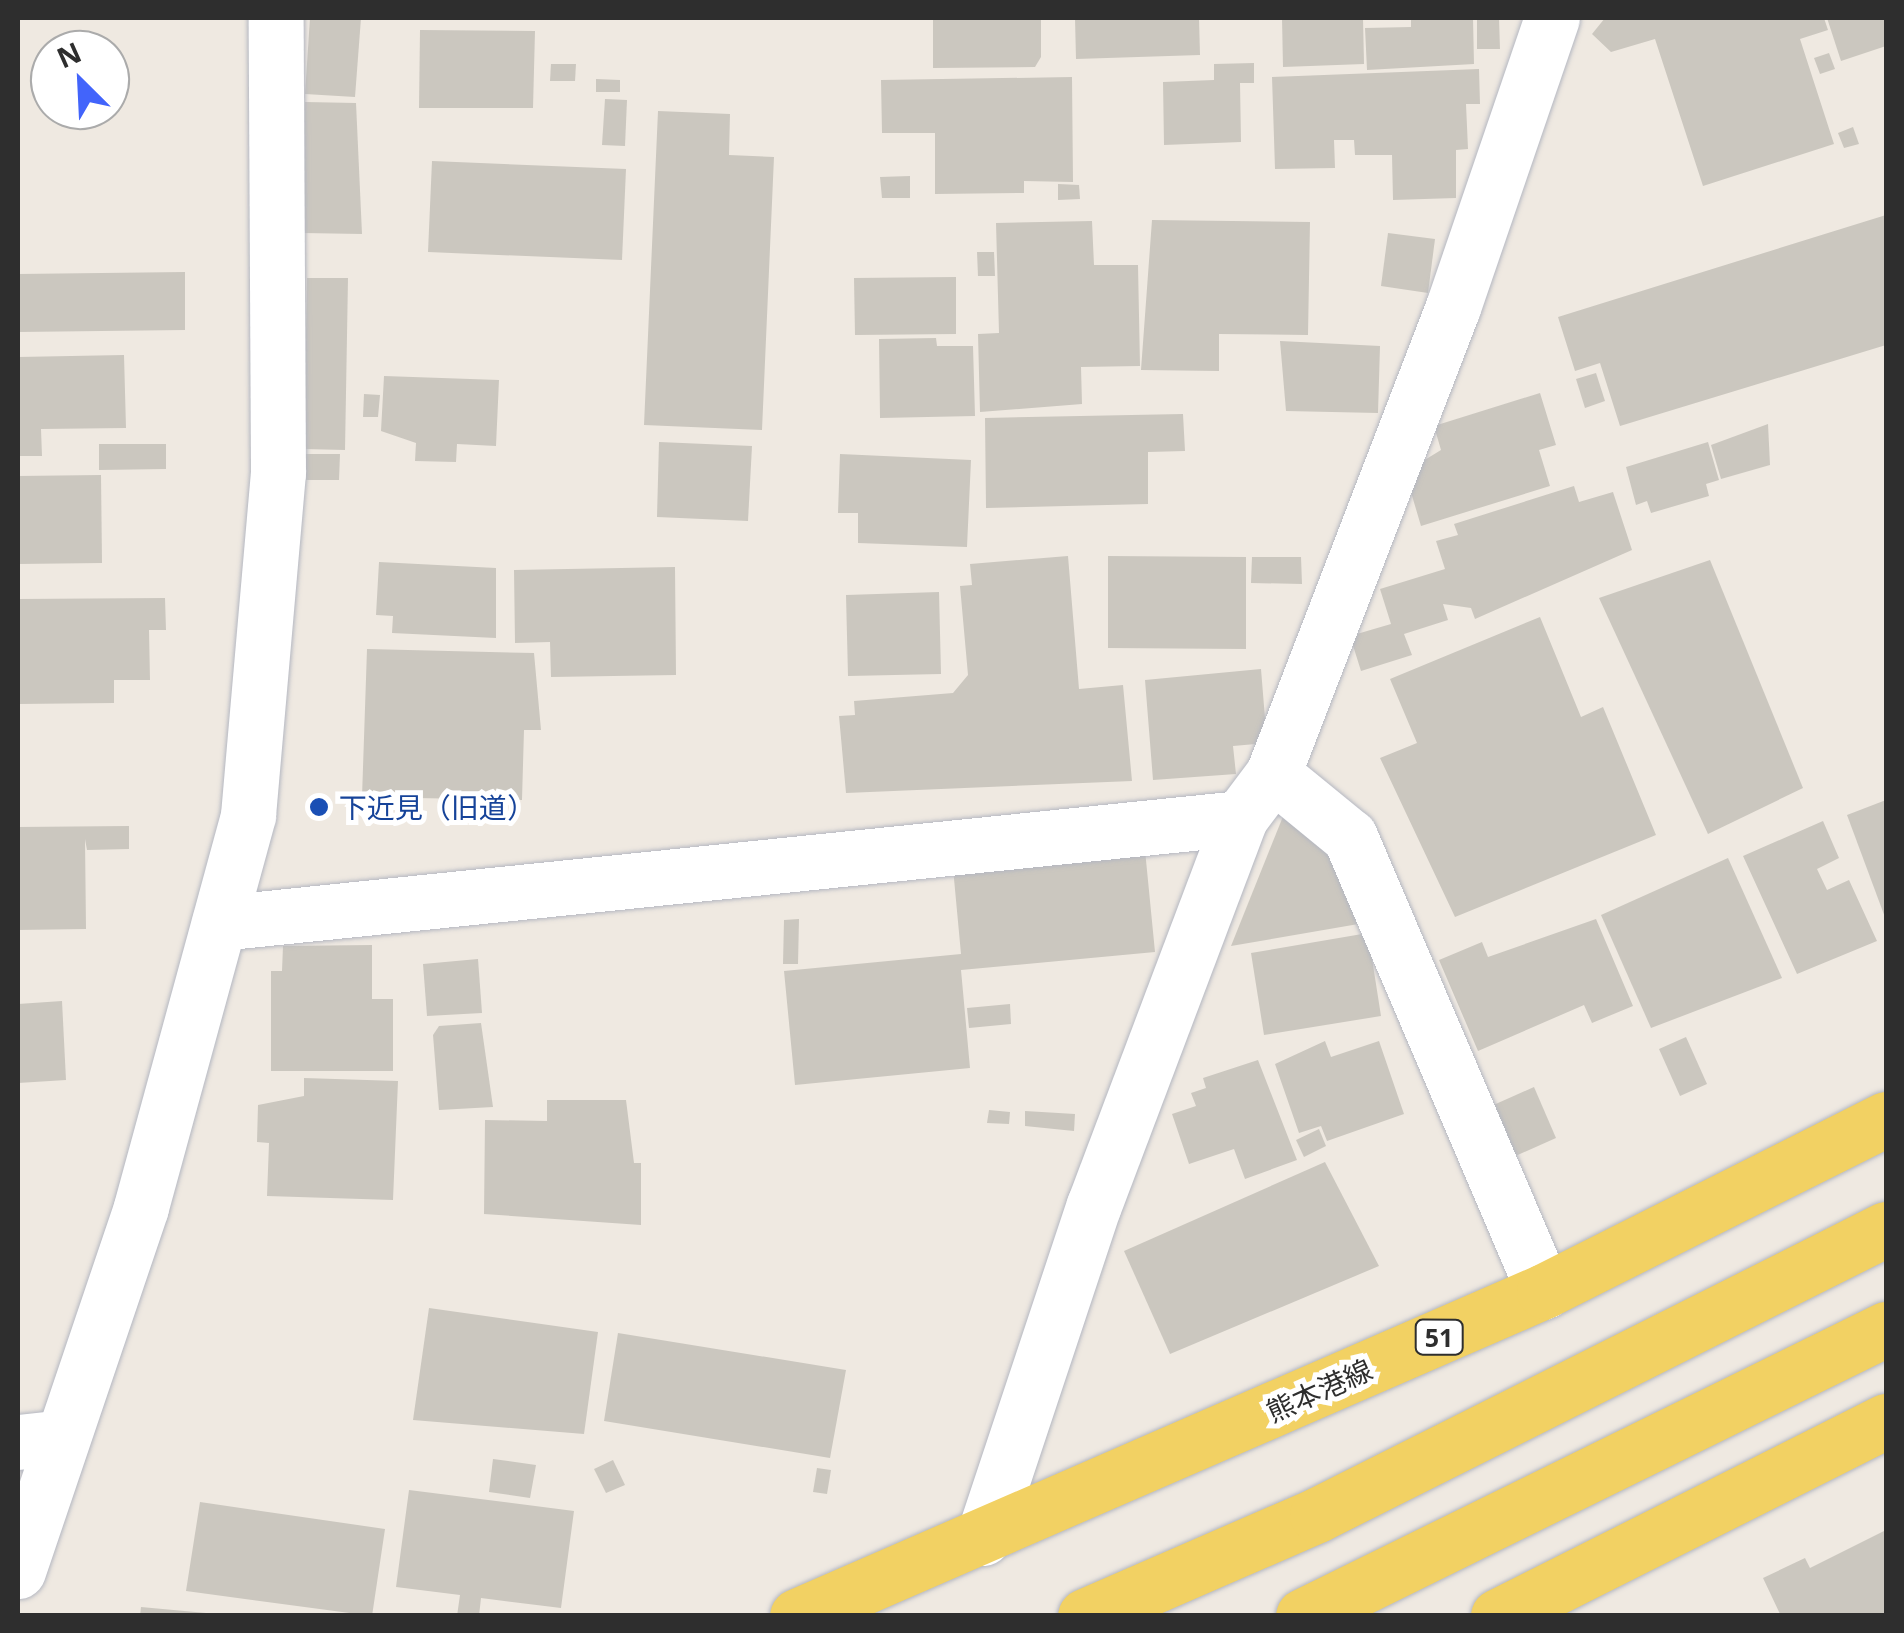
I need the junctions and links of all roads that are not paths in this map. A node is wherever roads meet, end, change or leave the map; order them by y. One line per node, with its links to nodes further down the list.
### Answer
1 (276, 18): 5 (street)
2 (1552, 18): 3 (street)
3 (1272, 774): 4 (street); 8 (street)
4 (1240, 818): 5 (street); 12 (street)
5 (219, 923): 11 (street)
6 (1886, 1119): 8 (main road, 熊本港線 / 51)
7 (1886, 1228): 15 (main road)
8 (1544, 1291): 12 (main road, 熊本港線 / 51)
9 (1886, 1329): 16 (main road)
10 (1886, 1422): 17 (main road)
11 (37, 1440): 13 (street)
12 (982, 1538): 14 (main road, 熊本港線 / 51)
13 (18, 1571)
14 (797, 1616)
15 (1085, 1616)
16 (1304, 1616)
17 (1498, 1616)

